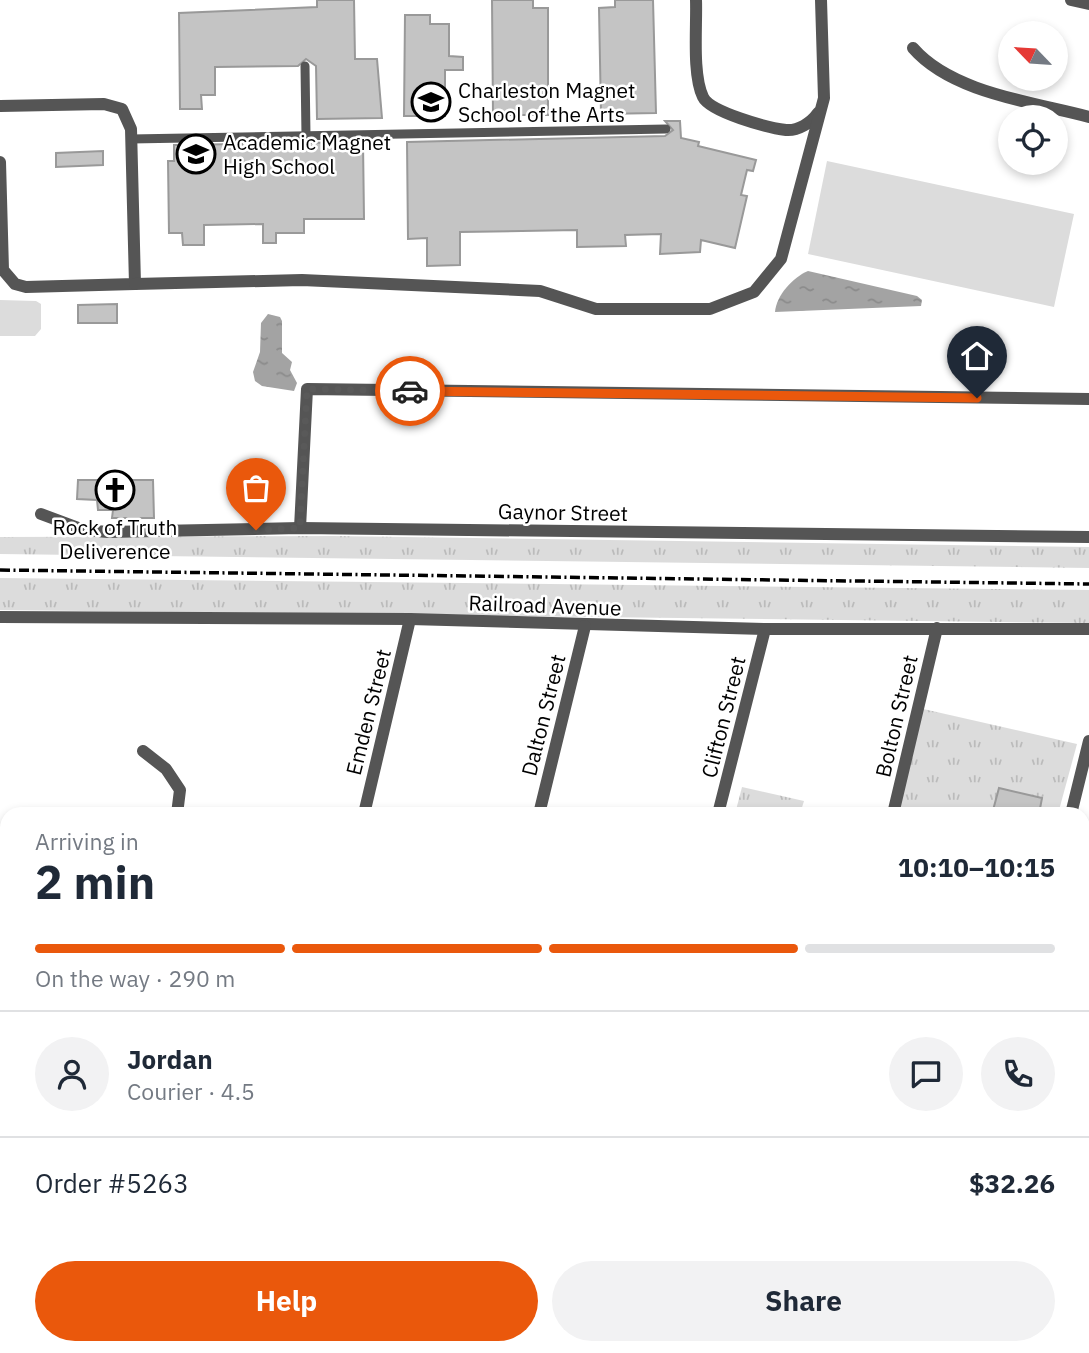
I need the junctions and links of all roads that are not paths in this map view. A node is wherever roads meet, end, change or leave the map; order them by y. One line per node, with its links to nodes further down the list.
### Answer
1 (696, 0): 8 (street)
2 (821, 0): 8 (street)
3 (1071, 0): 4 (street)
4 (1089, 4)
5 (914, 48): 9 (street)
6 (305, 66): 11 (street)
7 (0, 106): 12 (street)
8 (820, 111): 14 (street)
9 (1089, 117)
10 (666, 129): 11 (street)
11 (306, 136): 12 (street)
12 (131, 139): 14 (street)
13 (0, 162): 14 (street)
14 (135, 284)
15 (1089, 399): 17 (street)
16 (40, 514): 17 (street, Gaynor Street)
17 (300, 528): 18 (street, Gaynor Street)
18 (1089, 537)
19 (0, 617): 20 (street, Railroad Avenue)
20 (410, 619): 21 (street, Railroad Avenue); 28 (street, Emden Street)
21 (585, 626): 23 (street, Railroad Avenue); 29 (street, Dalton Street)
22 (937, 628): 23 (street, Railroad Avenue); 24 (street, Railroad Avenue); 31 (street, Bolton Street)
23 (765, 629): 30 (street, Clifton Street)
24 (1089, 629)
25 (1089, 741): 32 (street)
26 (143, 751): 27 (street)
27 (178, 807)
28 (365, 807)
29 (541, 807)
30 (720, 807)
31 (895, 807)
32 (1073, 807)

